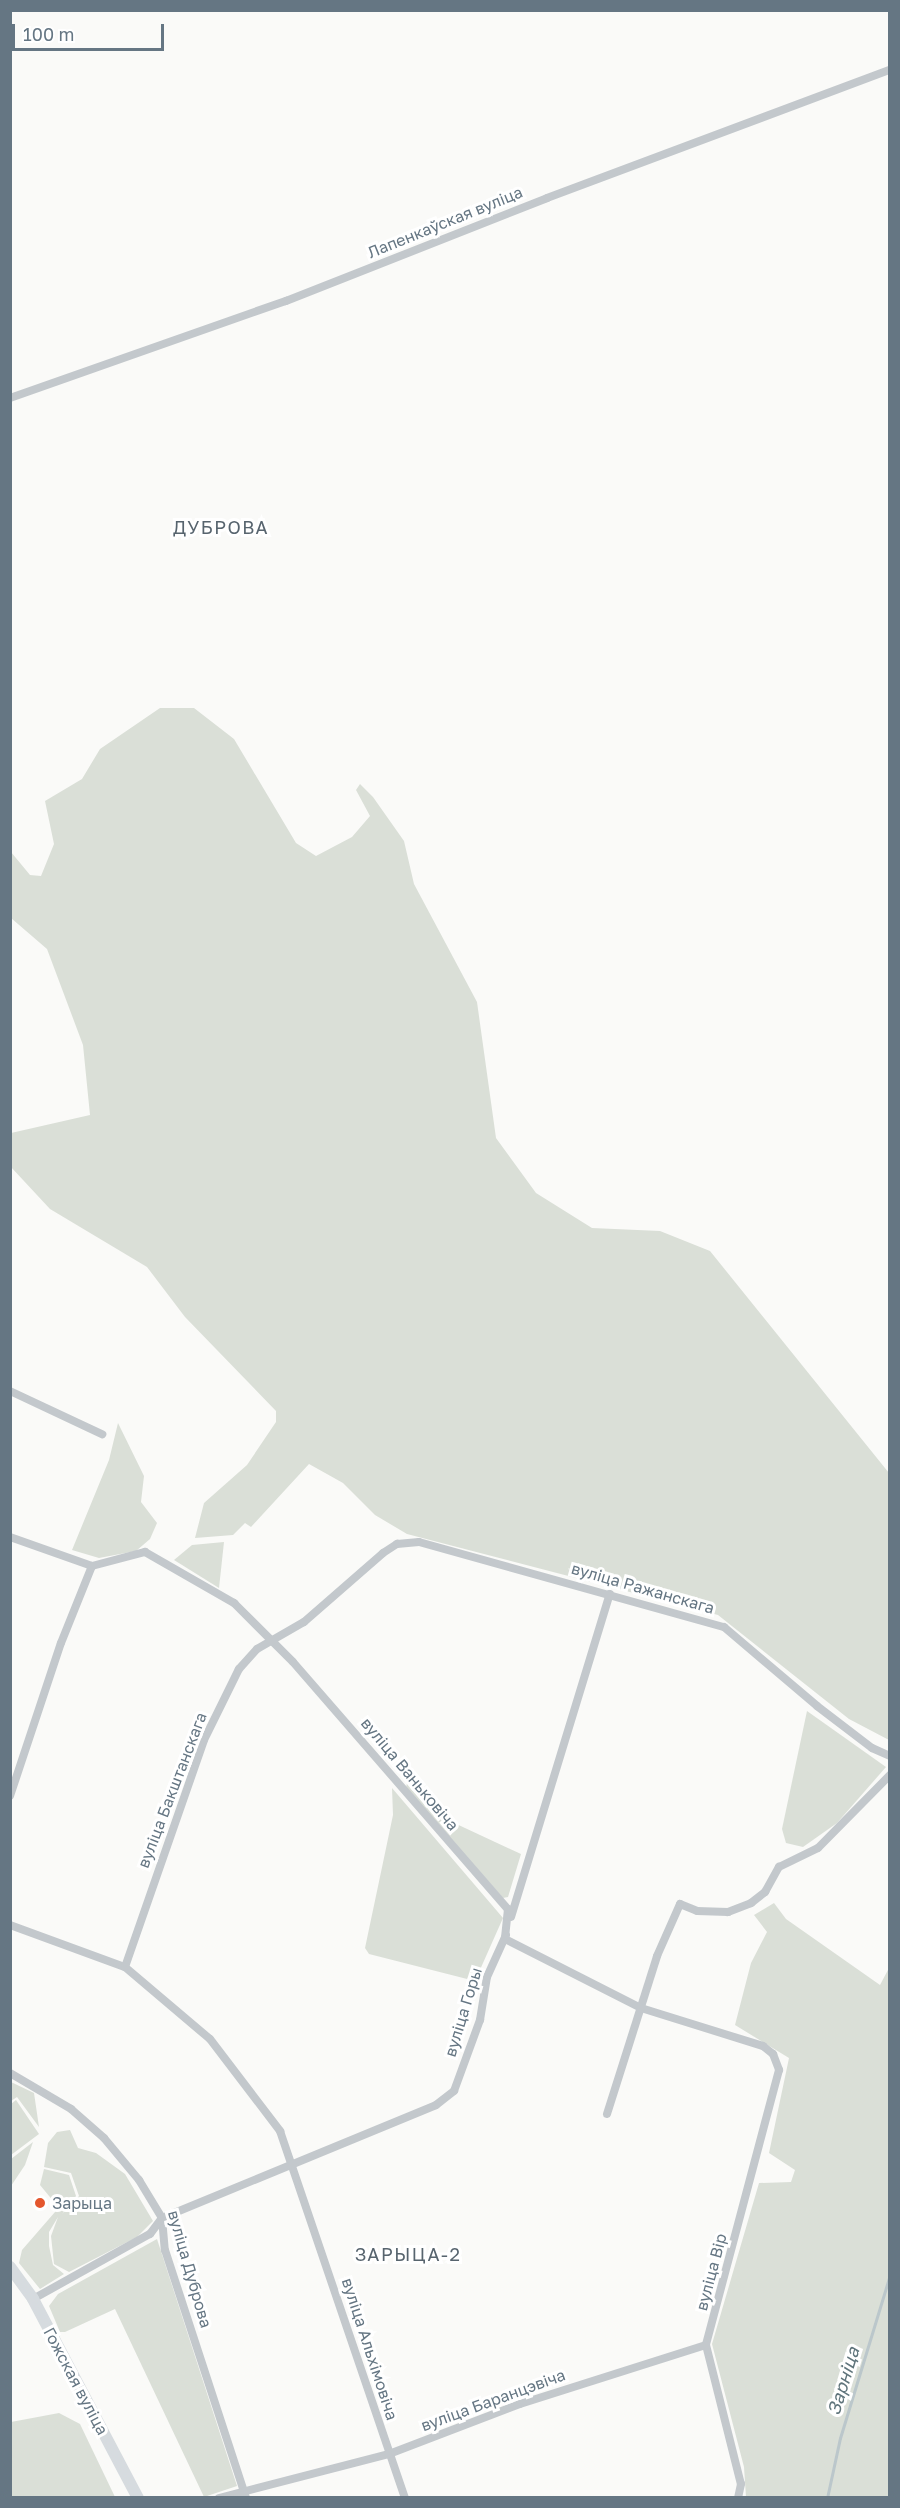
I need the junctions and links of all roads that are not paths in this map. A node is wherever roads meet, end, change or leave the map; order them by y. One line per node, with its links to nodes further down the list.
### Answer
1 (890, 70): 2 (street, Лапенкаўская вуліца)
2 (10, 398)
3 (10, 1391): 4 (street)
4 (102, 1434)
5 (10, 1537): 7 (street)
6 (419, 1542): 8 (street, вуліца Ражанскага); 9 (street, вуліца Бакштанскага)
7 (92, 1566): 9 (street, вуліца Ваньковіча); 12 (street)
8 (610, 1594): 10 (street, вуліца Ражанскага); 14 (street, вуліца Горы)
9 (269, 1642): 14 (street, вуліца Ваньковіча); 15 (street, вуліца Бакштанскага)
10 (890, 1756)
11 (890, 1775): 16 (street)
12 (10, 1796)
13 (10, 1925): 15 (street, вуліца Альхімовіча)
14 (505, 1939): 16 (street); 19 (street, вуліца Горы)
15 (124, 1967): 19 (street, вуліца Альхімовіча)
16 (641, 2008): 18 (street); 23 (street, вуліца Вір)
17 (10, 2073): 20 (street, вуліца Дуброва)
18 (607, 2114)
19 (294, 2164): 20 (street, вуліца Горы); 24 (street, вуліца Альхімовіча)
20 (162, 2218): 22 (street, вуліца Горы); 25 (street, вуліца Дуброва)
21 (10, 2267): 22 (street, Гожская вуліца)
22 (33, 2299): 26 (street, Гожская вуліца)
23 (706, 2345): 24 (street, вуліца Баранцэвіча); 29 (street, вуліца Вір)
24 (389, 2454): 25 (street, вуліца Баранцэвіча); 28 (street, вуліца Альхімовіча)
25 (244, 2494): 27 (street, вуліца Баранцэвіча)
26 (138, 2498)
27 (219, 2498)
28 (405, 2498)
29 (738, 2498)

